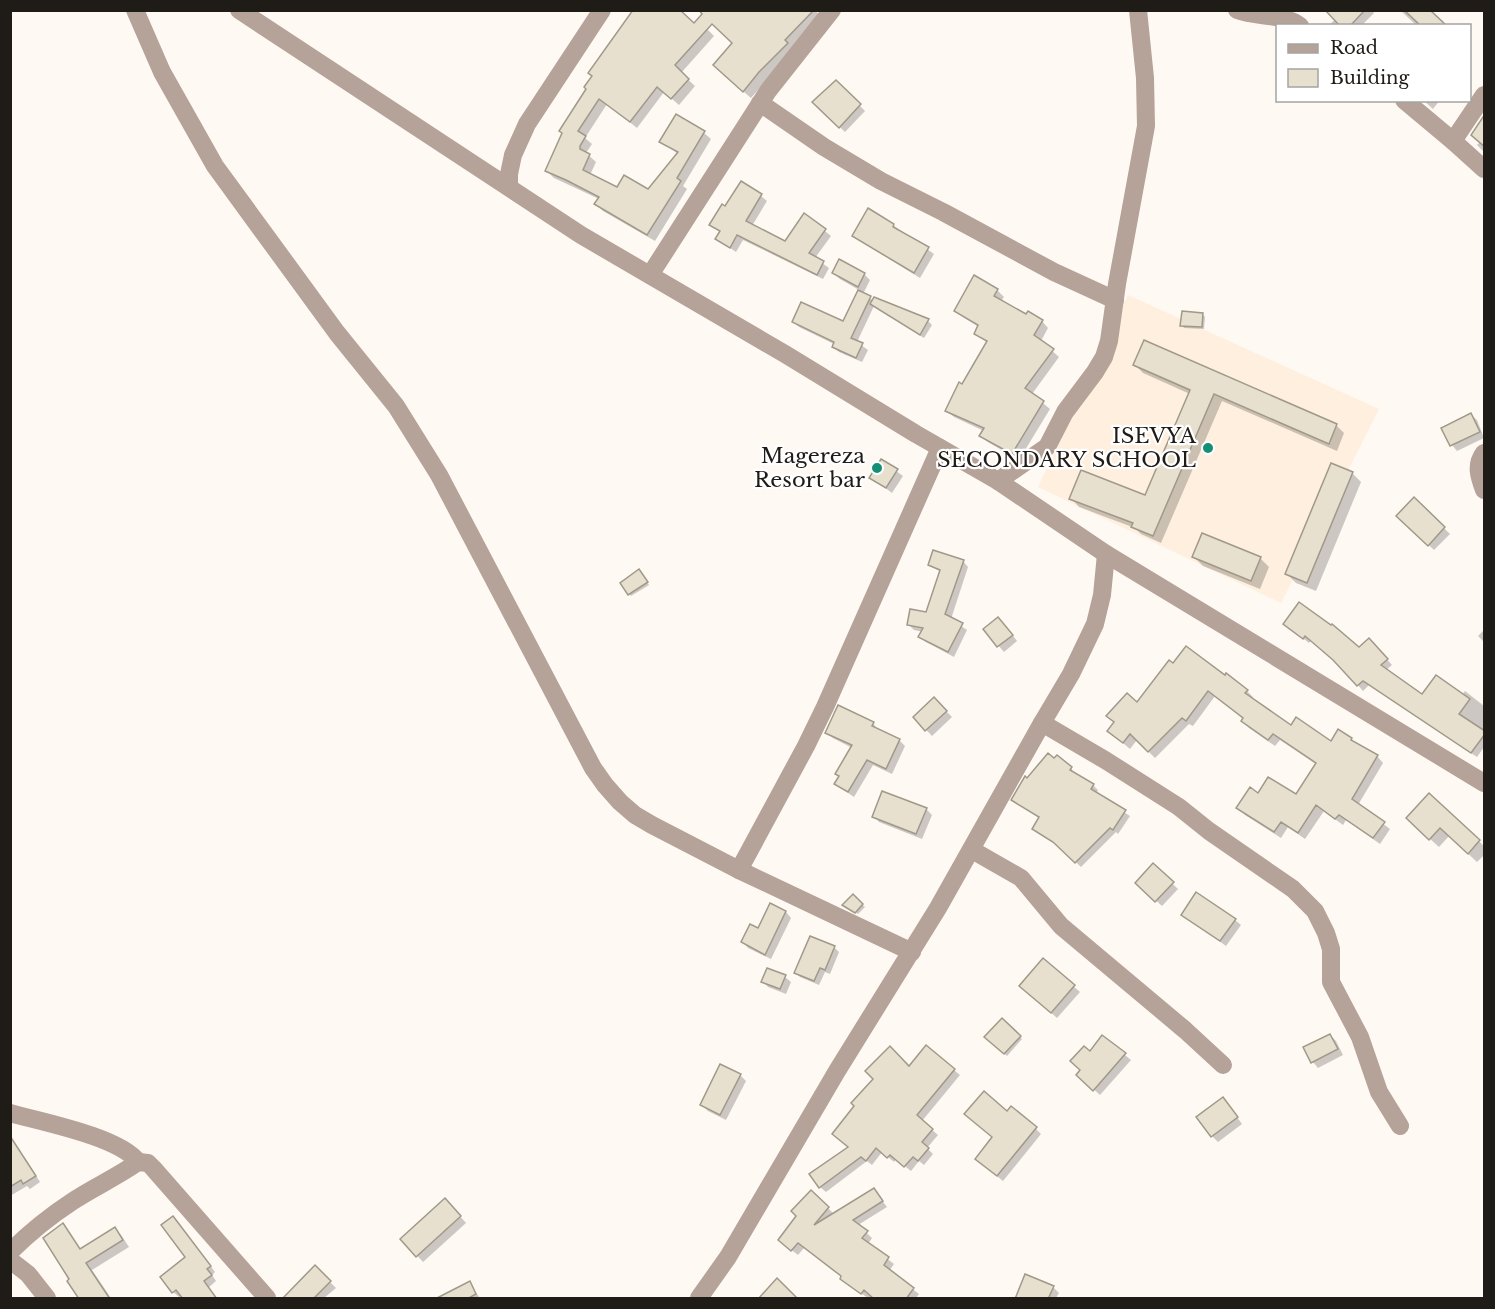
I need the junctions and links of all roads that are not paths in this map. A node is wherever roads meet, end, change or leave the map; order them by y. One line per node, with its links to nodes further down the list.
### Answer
1 (135, 10): 24 (street)
2 (239, 10): 13 (street)
3 (602, 10): 13 (street)
4 (832, 10): 10 (street)
5 (1138, 10): 15 (street)
6 (1237, 10): 7 (street)
7 (1295, 17)
8 (1485, 95): 11 (street)
9 (1406, 102): 11 (street)
10 (760, 103): 14 (street); 15 (street)
11 (1453, 141): 12 (street)
12 (1485, 169)
13 (509, 188): 14 (street)
14 (650, 275): 16 (street)
15 (1115, 300): 18 (street)
16 (940, 448): 18 (street); 24 (street)
17 (1485, 453): 19 (street)
18 (998, 481): 20 (street)
19 (1485, 490)
20 (1106, 554): 21 (street); 22 (street)
21 (1042, 723): 23 (street); 28 (street)
22 (1485, 783)
23 (972, 850): 25 (street); 26 (street)
24 (739, 870): 25 (street)
25 (912, 952): 32 (street)
26 (1223, 1065)
27 (10, 1113): 29 (street)
28 (1400, 1126)
29 (138, 1162): 30 (street); 34 (street)
30 (10, 1252)
31 (10, 1260): 33 (street)
32 (703, 1297)
33 (47, 1299)
34 (267, 1299)

